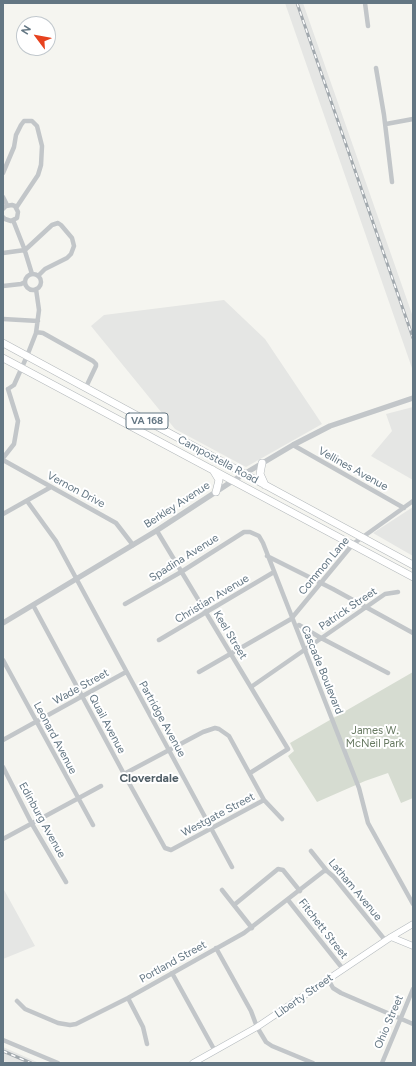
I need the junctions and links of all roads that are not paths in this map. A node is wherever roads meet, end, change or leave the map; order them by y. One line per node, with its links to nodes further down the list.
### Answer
1 (364, 3): 2 (street)
2 (368, 26)
3 (376, 68): 5 (street)
4 (413, 119): 5 (street)
5 (386, 124): 7 (street)
6 (3, 173): 10 (street)
7 (392, 182)
8 (3, 197): 9 (street)
9 (7, 205): 10 (street); 11 (street)
10 (16, 208): 13 (street)
11 (3, 209)
12 (3, 217): 13 (street)
13 (13, 220): 14 (street)
14 (25, 250): 15 (street); 16 (street); 17 (street)
15 (3, 253)
16 (32, 274): 17 (street); 18 (street)
17 (38, 276): 20 (street)
18 (25, 282): 19 (street); 20 (street)
19 (3, 286)
20 (36, 289): 22 (street)
21 (3, 319): 22 (street)
22 (38, 321): 23 (street)
23 (36, 332): 25 (street); 29 (street)
24 (3, 343): 25 (main road, Campostella Road / VA 168)
25 (27, 356): 27 (street); 29 (main road, Campostella Road / VA 168)
26 (3, 358): 27 (main road, Campostella Road / VA 168)
27 (22, 368): 30 (street); 35 (main road, Campostella Road / VA 168)
28 (3, 387): 30 (street)
29 (86, 387): 36 (main road, Campostella Road / VA 168)
30 (8, 389): 33 (street)
31 (413, 398): 32 (street, Berkley Avenue)
32 (293, 446): 34 (street, Berkley Avenue); 43 (street, Vellines Avenue)
33 (3, 459): 39 (street, Vernon Drive)
34 (262, 463): 36 (street, Berkley Avenue); 38 (main road)
35 (212, 468): 37 (main road, Campostella Road / VA 168); 40 (main road)
36 (244, 474): 37 (street, Berkley Avenue); 38 (main road, Campostella Road / VA 168)
37 (234, 480): 40 (street, Berkley Avenue); 48 (main road, Campostella Road / VA 168)
38 (265, 485): 47 (main road, Campostella Road / VA 168)
39 (51, 487): 41 (street); 49 (street, Vernon Drive)
40 (216, 492): 45 (street, Berkley Avenue)
41 (27, 501): 44 (street); 55 (street, Partridge Avenue)
42 (413, 501): 43 (street, Common Lane)
43 (404, 508): 47 (street, Common Lane)
44 (3, 514)
45 (156, 531): 49 (street, Berkley Avenue); 52 (street, Keel Street)
46 (253, 532): 50 (street, Cascade Boulevard); 52 (street, Spadina Avenue)
47 (361, 537): 48 (street, Common Lane); 51 (main road, Campostella Road / VA 168)
48 (353, 544): 54 (main road, Campostella Road / VA 168); 56 (street, Common Lane)
49 (133, 545): 55 (street, Berkley Avenue)
50 (267, 556): 53 (street, Cascade Boulevard); 56 (street)
51 (413, 565)
52 (182, 572): 58 (street, Spadina Avenue); 61 (street, Keel Street)
53 (274, 572): 61 (street, Christian Avenue); 62 (street, Cascade Boulevard)
54 (413, 577)
55 (76, 579): 59 (street, Berkley Avenue); 71 (street, Partridge Avenue)
56 (321, 583): 60 (street); 62 (street, Common Lane)
57 (398, 592): 60 (street, Patrick Street)
58 (125, 604)
59 (33, 605): 63 (street, Berkley Avenue); 75 (street, Quail Avenue)
60 (366, 607): 65 (street); 66 (street, Patrick Street)
61 (206, 613): 67 (street, Christian Avenue); 69 (street, Keel Street)
62 (292, 619): 68 (street, Cascade Boulevard); 69 (street)
63 (3, 622)
64 (299, 625): 66 (street)
65 (413, 633)
66 (321, 638): 68 (street, Patrick Street); 73 (street)
67 (159, 640)
68 (304, 649): 74 (street, Patrick Street); 98 (street, Cascade Boulevard)
69 (232, 654): 72 (street); 74 (street, Keel Street)
70 (3, 660): 76 (street, Leonard Avenue)
71 (126, 672): 75 (street, Wade Street); 78 (street, Partridge Avenue)
72 (199, 672)
73 (388, 673)
74 (251, 687): 80 (street, Keel Street)
75 (82, 696): 76 (street, Wade Street); 81 (street, Quail Avenue)
76 (36, 722): 77 (street, Wade Street); 83 (street, Leonard Avenue)
77 (3, 740)
78 (168, 750): 80 (street, Westgate Street); 81 (street); 88 (street, Partridge Avenue)
79 (3, 767): 86 (street, Edinburg Avenue)
80 (250, 773): 84 (street, Westgate Street)
81 (124, 774): 90 (street, Quail Avenue)
82 (101, 786): 83 (street)
83 (78, 799): 86 (street); 87 (street, Leonard Avenue)
84 (264, 800): 85 (street); 88 (street, Westgate Street)
85 (282, 819)
86 (32, 824): 89 (street); 94 (street, Edinburg Avenue)
87 (93, 825)
88 (211, 829): 90 (street, Westgate Street); 92 (street, Partridge Avenue)
89 (3, 839)
90 (168, 850)
91 (311, 851): 93 (street, Latham Avenue)
92 (232, 867)
93 (327, 871): 96 (street, Portland Street); 102 (street, Latham Avenue)
94 (66, 882)
95 (222, 890): 99 (street)
96 (300, 891): 97 (street, Portland Street); 99 (street)
97 (288, 900): 101 (street, Portland Street); 105 (street, Fitchett Street)
98 (413, 904)
99 (234, 905): 101 (street)
100 (413, 924): 102 (main road, Liberty Street)
101 (252, 928): 104 (street, Portland Street)
102 (388, 938): 103 (main road); 105 (main road, Liberty Street)
103 (413, 946)
104 (216, 948): 106 (street, Portland Street); 113 (street)
105 (343, 969): 107 (main road, Liberty Street)
106 (172, 973): 109 (street, Portland Street); 116 (street)
107 (328, 979): 111 (street); 113 (main road, Liberty Street)
108 (413, 989): 111 (street, Ohio Street)
109 (128, 998): 110 (street, Portland Street); 115 (street)
110 (17, 1002)
111 (400, 1019): 112 (street); 120 (street, Ohio Street)
112 (413, 1024)
113 (257, 1027): 116 (main road, Liberty Street); 119 (street)
114 (3, 1040): 117 (street)
115 (147, 1044)
116 (215, 1051): 118 (main road, Liberty Street)
117 (58, 1063)
118 (193, 1063)
119 (313, 1063)
120 (382, 1063)

